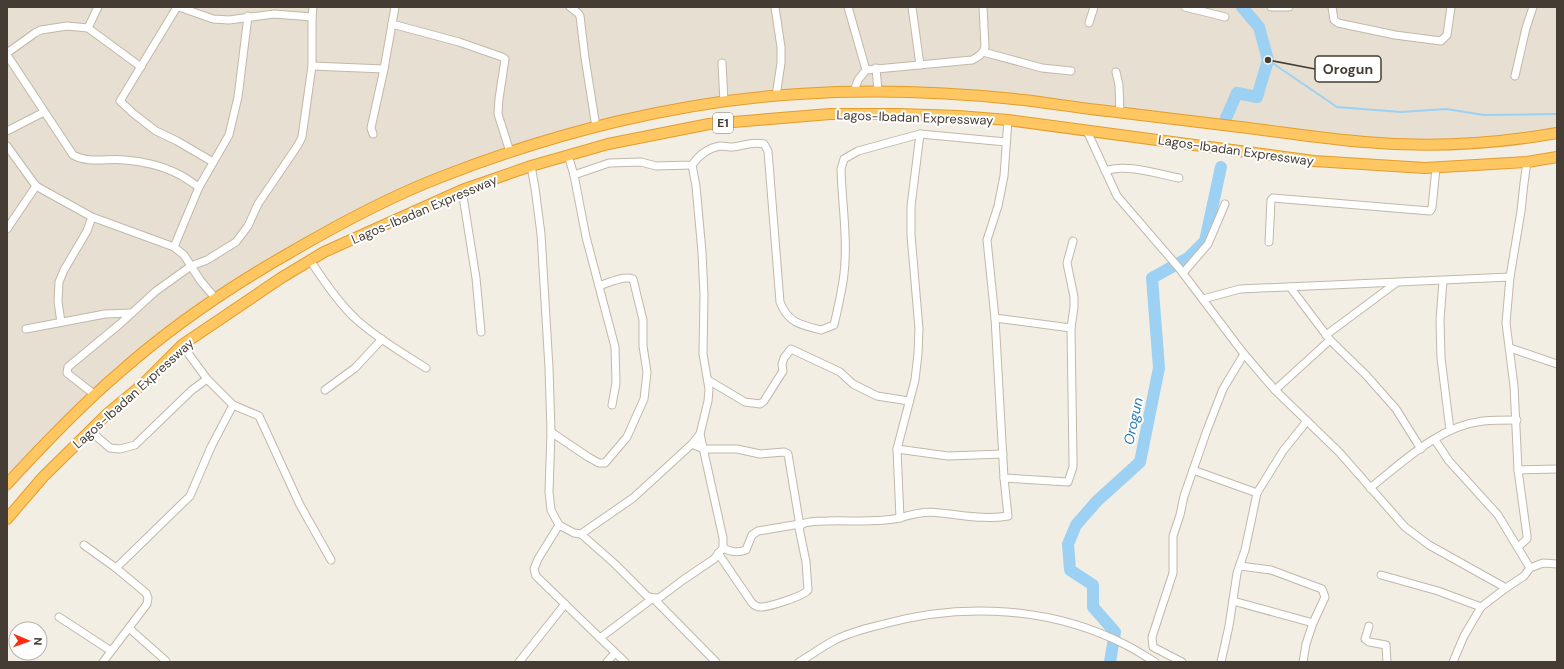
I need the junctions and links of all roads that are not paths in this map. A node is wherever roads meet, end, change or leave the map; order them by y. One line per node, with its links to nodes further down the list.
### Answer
1 (98, 7): 22 (street)
2 (178, 7): 17 (street); 28 (street)
3 (313, 7): 18 (street)
4 (395, 7): 21 (street)
5 (570, 7): 42 (street)
6 (775, 7): 37 (street)
7 (848, 7): 31 (street)
8 (912, 7): 26 (street)
9 (983, 7): 23 (street)
10 (1094, 7): 20 (street)
11 (1185, 7): 19 (street)
12 (1271, 7): 13 (street)
13 (1289, 7)
14 (1332, 7): 15 (street)
15 (1451, 7)
16 (1532, 7): 34 (street)
17 (248, 16): 18 (street); 53 (street)
18 (312, 17): 27 (street)
19 (1225, 17)
20 (1089, 23)
21 (392, 24): 30 (street); 50 (street)
22 (88, 28): 24 (street); 28 (street)
23 (983, 52): 26 (street); 32 (street)
24 (7, 54): 39 (street)
25 (722, 63): 38 (street)
26 (920, 64): 29 (street)
27 (312, 66): 30 (street); 71 (street)
28 (141, 67): 53 (street)
29 (876, 68): 31 (street); 36 (street)
30 (384, 69): 45 (street)
31 (866, 70): 35 (street)
32 (1071, 71)
33 (1116, 72): 40 (street)
34 (1515, 76)
35 (854, 91): 36 (highway, Lagos-Ibadan Expressway / E1); 37 (highway, Lagos-Ibadan Expressway / E1)
36 (878, 91): 40 (highway, Lagos-Ibadan Expressway / E1)
37 (776, 96): 38 (highway, Lagos-Ibadan Expressway / E1)
38 (724, 102): 42 (highway, Lagos-Ibadan Expressway / E1)
39 (44, 112): 43 (street); 62 (street)
40 (1120, 113): 47 (highway, Lagos-Ibadan Expressway / E1)
41 (1008, 120): 44 (highway, Lagos-Ibadan Expressway / E1); 48 (street); 51 (highway, Lagos-Ibadan Expressway / E1)
42 (596, 127): 50 (highway, Lagos-Ibadan Expressway / E1)
43 (7, 131)
44 (1087, 131): 57 (highway, Lagos-Ibadan Expressway / E1); 58 (street)
45 (373, 134)
46 (920, 134): 48 (street); 55 (street); 98 (street)
47 (1557, 134)
48 (1006, 142): 81 (street)
49 (7, 146): 61 (street)
50 (510, 152): 78 (highway, Lagos-Ibadan Expressway / E1)
51 (568, 155): 56 (highway, Lagos-Ibadan Expressway / E1); 59 (street)
52 (1557, 157): 54 (highway, Lagos-Ibadan Expressway / E1)
53 (213, 162): 62 (street)
54 (1527, 162): 57 (highway, Lagos-Ibadan Expressway / E1); 73 (street)
55 (692, 165): 59 (street); 94 (street)
56 (531, 166): 63 (highway, Lagos-Ibadan Expressway / E1); 105 (street)
57 (1436, 168): 68 (street)
58 (1106, 171): 60 (street); 72 (street)
59 (574, 175): 76 (street)
60 (1179, 178)
61 (36, 186): 65 (street); 66 (street)
62 (199, 187): 69 (street)
63 (462, 190): 70 (highway, Lagos-Ibadan Expressway / E1); 85 (street)
64 (1224, 204): 72 (street)
65 (92, 217): 69 (street); 82 (street)
66 (7, 229)
67 (1073, 241): 83 (street)
68 (1270, 242)
69 (174, 247): 71 (street)
70 (310, 260): 87 (street); 88 (highway, Lagos-Ibadan Expressway / E1)
71 (191, 266): 78 (street); 80 (street)
72 (1182, 271): 79 (street)
73 (1510, 277): 74 (street); 89 (street)
74 (1443, 281): 75 (street); 103 (street)
75 (1396, 283): 77 (street); 86 (street)
76 (599, 286): 100 (street); 105 (street)
77 (1290, 287): 79 (street); 86 (street)
78 (216, 299): 97 (highway, Lagos-Ibadan Expressway / E1)
79 (1203, 299): 90 (street)
80 (132, 313): 82 (street); 97 (street)
81 (995, 318): 83 (street); 112 (street)
82 (61, 322): 84 (street)
83 (1071, 328): 116 (street)
84 (26, 329)
85 (480, 332)
86 (1328, 337): 96 (street); 111 (street)
87 (382, 339): 92 (street); 95 (street)
88 (182, 345): 93 (street); 104 (highway, Lagos-Ibadan Expressway / E1)
89 (1510, 348): 91 (street); 101 (street)
90 (1244, 354): 96 (street); 114 (street)
91 (1557, 364)
92 (426, 368)
93 (207, 379): 99 (street); 104 (street)
94 (708, 380): 98 (street); 106 (street)
95 (325, 390)
96 (1275, 390): 102 (street)
97 (95, 395): 117 (highway, Lagos-Ibadan Expressway / E1)
98 (909, 401): 109 (street)
99 (233, 405): 128 (street); 131 (street)
100 (612, 405)
101 (1517, 420): 103 (street); 115 (street)
102 (1307, 421): 118 (street); 119 (street)
103 (1450, 430): 107 (street)
104 (90, 431): 121 (highway, Lagos-Ibadan Expressway / E1)
105 (551, 432): 122 (street)
106 (700, 434): 108 (street); 110 (street)
107 (1435, 440): 111 (street); 126 (street)
108 (692, 444): 110 (street); 124 (street)
109 (897, 448): 112 (street); 120 (street)
110 (704, 449): 123 (street); 127 (street)
111 (1421, 449): 118 (street)
112 (1003, 454): 116 (street)
113 (1557, 469): 115 (street)
114 (1193, 470): 119 (street); 154 (street)
115 (1518, 470): 126 (street)
116 (1004, 478): 120 (street)
117 (7, 484)
118 (1370, 488): 134 (street)
119 (1257, 493): 130 (street)
120 (900, 518): 123 (street)
121 (7, 519)
122 (559, 525): 124 (street); 137 (street)
123 (800, 525): 127 (street); 127 (street)
124 (581, 534): 135 (street)
125 (84, 545): 131 (street)
126 (1518, 547): 132 (street)
127 (720, 551): 135 (street)
128 (331, 560)
129 (1557, 564): 132 (street)
130 (1240, 566): 136 (street); 140 (street)
131 (116, 568): 142 (street)
132 (1530, 568): 134 (street)
133 (1381, 575): 138 (street)
134 (1506, 588): 138 (street)
135 (653, 598): 143 (street); 151 (street)
136 (1233, 601): 140 (street); 155 (street)
137 (565, 604): 143 (street); 148 (street)
138 (1481, 607): 158 (street)
139 (59, 617): 144 (street)
140 (1313, 623): 156 (street)
141 (1369, 626): 157 (street)
142 (129, 628): 144 (street); 146 (street)
143 (600, 638): 145 (street)
144 (112, 651): 147 (street)
145 (615, 653): 149 (street); 150 (street)
146 (166, 661)
147 (103, 662)
148 (519, 662)
149 (607, 662)
150 (625, 662)
151 (716, 662)
152 (799, 662): 153 (street)
153 (1155, 662)
154 (1182, 662)
155 (1221, 662)
156 (1303, 662)
157 (1387, 662)
158 (1453, 662)

